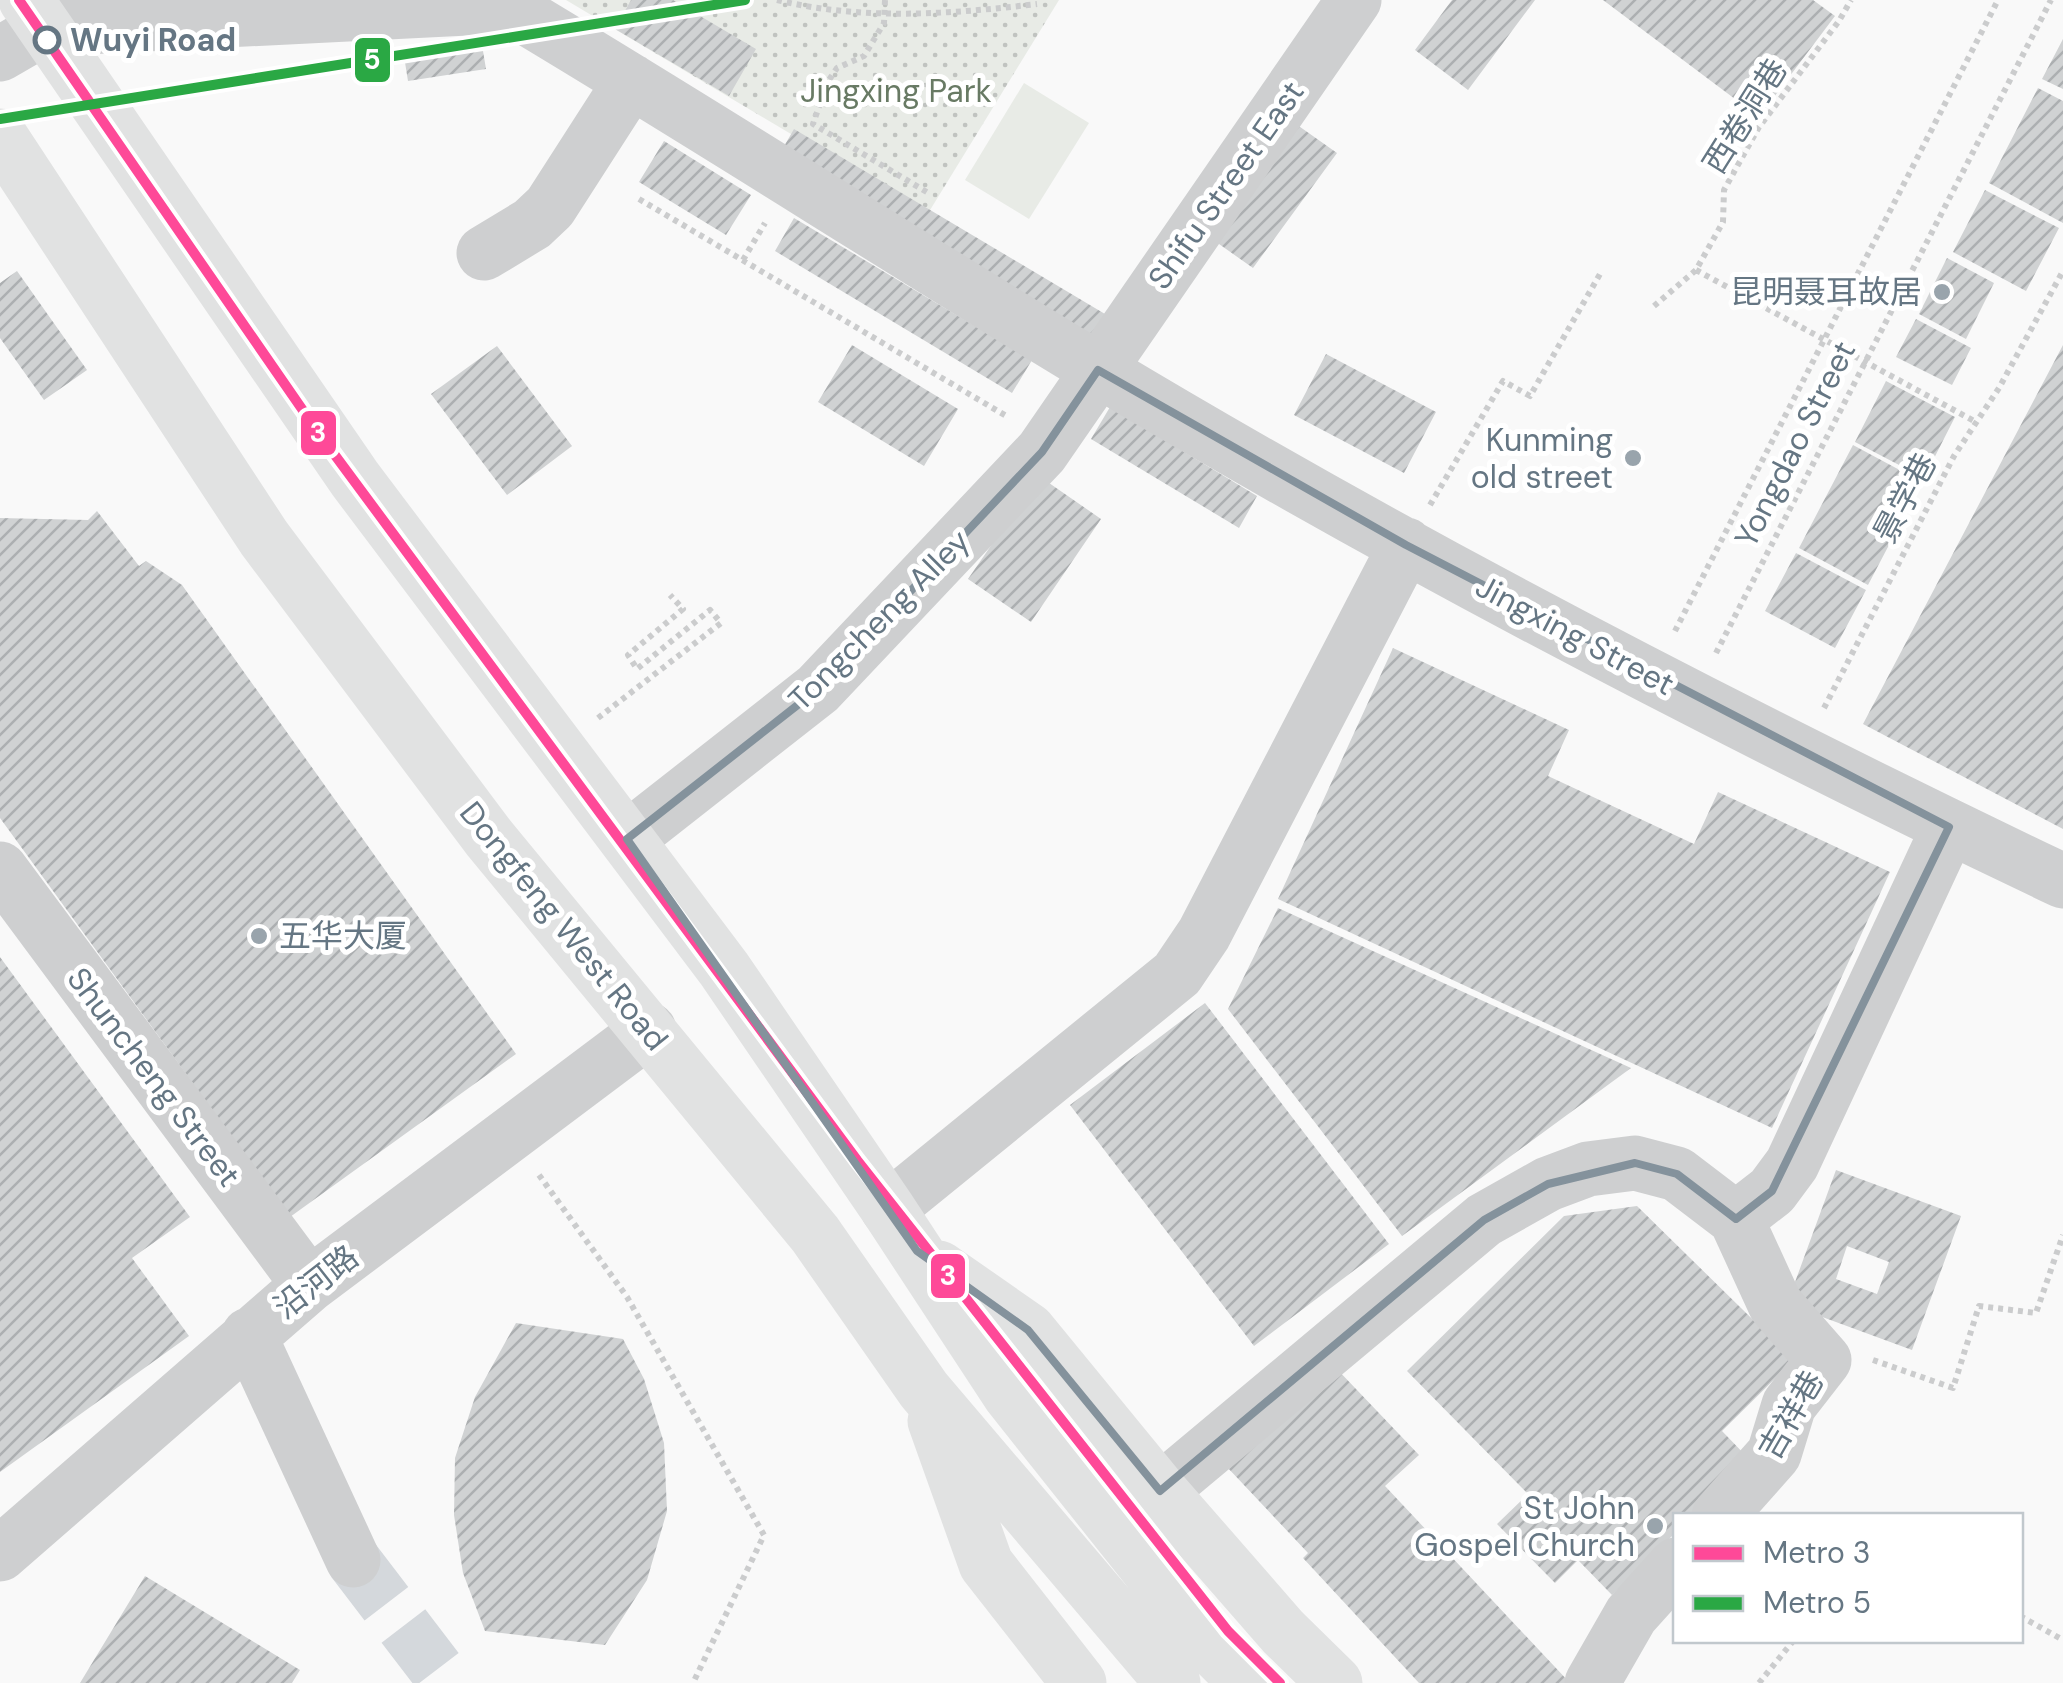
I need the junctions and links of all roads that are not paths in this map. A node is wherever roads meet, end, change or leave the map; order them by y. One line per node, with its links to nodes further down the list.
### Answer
1 (92, 0): 4 (street)
2 (1354, 0): 8 (street, Shifu Street East)
3 (502, 3): 4 (street); 5 (street, Jingxing Street)
4 (24, 28): 11 (main road)
5 (630, 82): 7 (street); 8 (street, Jingxing Street)
6 (0, 136): 14 (main road, Dongfeng West Road)
7 (484, 253)
8 (1098, 370): 9 (street, Jingxing Street); 11 (street, Tongcheng Alley)
9 (1406, 545): 10 (street, Jingxing Street); 16 (street)
10 (1949, 826): 13 (street, Jingxing Street); 15 (street)
11 (627, 839): 16 (main road)
12 (0, 869): 17 (street, Shuncheng Street)
13 (2063, 880)
14 (648, 1030): 17 (street, 沿河路); 19 (main road, Dongfeng West Road)
15 (1736, 1219): 20 (street); 21 (street, 吉祥巷)
16 (902, 1230): 20 (main road); 27 (main road)
17 (308, 1285): 18 (street, 沿河路)
18 (249, 1335): 22 (street, 沿河路); 23 (street)
19 (924, 1390): 25 (main road); 26 (main road, Dongfeng West Road)
20 (1160, 1490): 28 (main road)
21 (1722, 1513)
22 (0, 1554)
23 (353, 1560)
24 (1673, 1567): 29 (street)
25 (1080, 1683)
26 (1173, 1683)
27 (1247, 1683)
28 (1336, 1683)
29 (1592, 1683)

